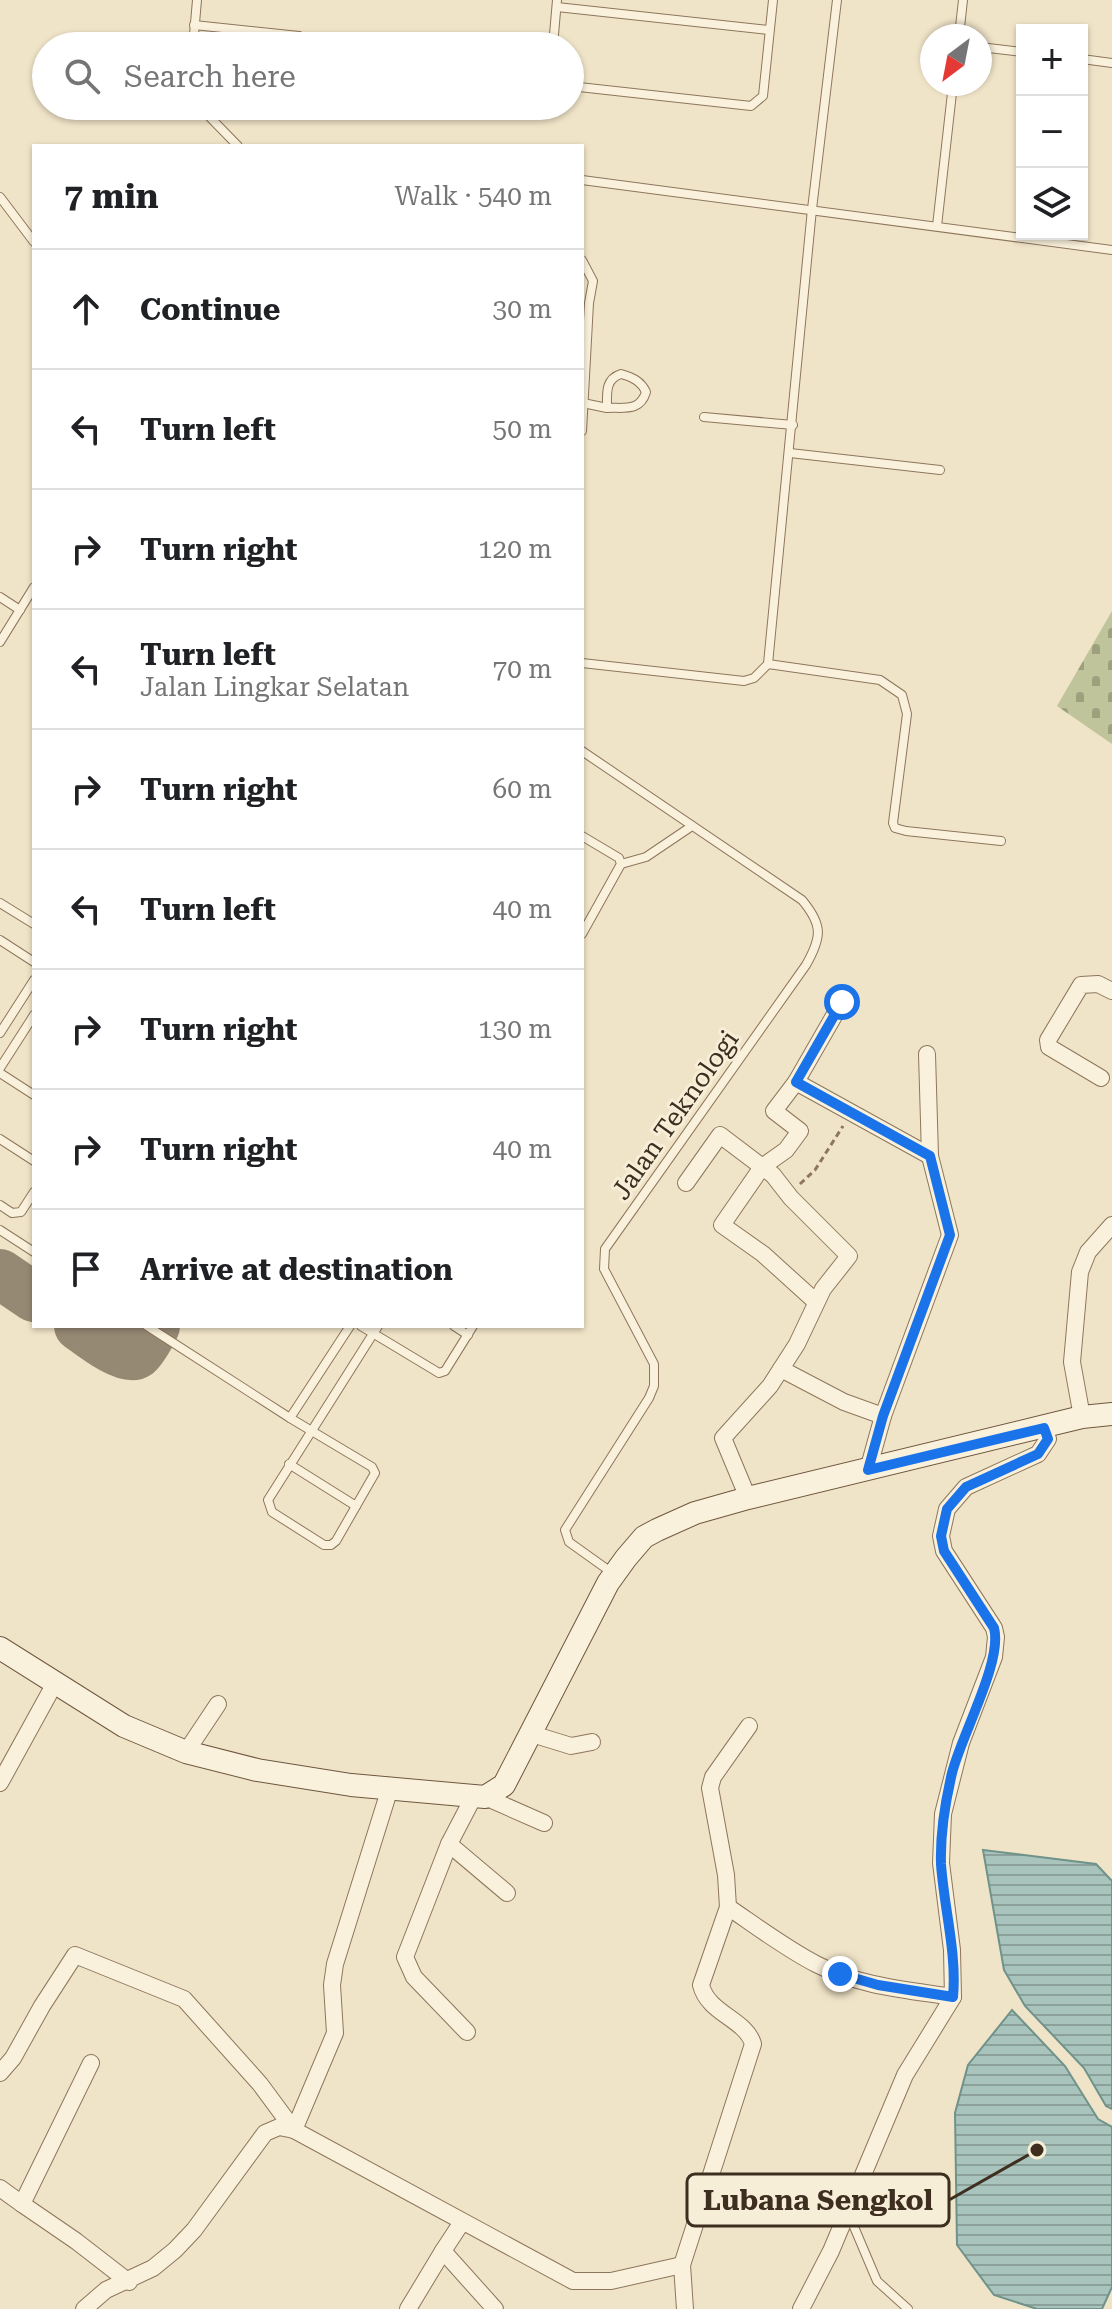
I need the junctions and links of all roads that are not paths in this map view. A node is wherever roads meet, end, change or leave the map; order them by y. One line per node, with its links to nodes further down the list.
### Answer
1 (197, 0): 7 (lane)
2 (773, 0): 8 (lane)
3 (837, 0): 22 (lane)
4 (963, 0): 6 (lane)
5 (557, 4): 8 (lane); 11 (lane)
6 (960, 24)
7 (194, 25): 9 (lane); 10 (lane)
8 (769, 30): 16 (lane)
9 (194, 32)
10 (261, 32)
11 (554, 32)
12 (992, 48): 13 (lane)
13 (1016, 51)
14 (1088, 60): 15 (lane)
15 (1112, 63)
16 (584, 88)
17 (952, 96): 23 (lane)
18 (213, 120): 19 (lane)
19 (236, 144)
20 (584, 180): 22 (lane)
21 (0, 197): 24 (lane)
22 (812, 209): 23 (lane); 33 (lane)
23 (937, 226): 25 (lane)
24 (32, 239)
25 (1112, 250)
26 (584, 264): 28 (lane)
27 (584, 280): 28 (lane)
28 (593, 281): 29 (lane)
29 (584, 386)
30 (584, 403): 31 (lane)
31 (607, 408): 31 (lane)
32 (704, 417): 33 (lane)
33 (793, 425): 34 (lane)
34 (790, 453): 35 (lane); 41 (lane)
35 (940, 470)
36 (32, 590): 38 (lane)
37 (0, 597): 38 (lane)
38 (20, 610): 39 (lane)
39 (0, 642)
40 (584, 663): 41 (lane)
41 (768, 664): 45 (lane)
42 (584, 752): 43 (lane, Jalan Teknologi)
43 (692, 826): 46 (lane); 90 (lane, Jalan Teknologi)
44 (584, 837): 46 (lane)
45 (1001, 841)
46 (621, 864): 49 (lane)
47 (0, 903): 48 (lane)
48 (32, 923)
49 (584, 930)
50 (0, 940): 51 (lane)
51 (32, 961)
52 (32, 983): 56 (lane)
53 (1112, 991): 59 (street)
54 (842, 1002): 60 (street)
55 (32, 1018): 58 (lane)
56 (0, 1033)
57 (927, 1054): 63 (street)
58 (0, 1071): 61 (lane)
59 (1101, 1078)
60 (796, 1082): 63 (street); 65 (street)
61 (32, 1094)
62 (0, 1139): 64 (lane)
63 (930, 1156): 81 (street)
64 (32, 1160)
65 (762, 1167): 66 (street); 72 (street); 72 (street)
66 (686, 1183)
67 (32, 1195): 68 (lane)
68 (0, 1205)
69 (1112, 1225): 82 (street)
70 (0, 1230): 71 (lane)
71 (32, 1251)
72 (815, 1301): 79 (street)
73 (150, 1328): 83 (lane)
74 (349, 1328): 83 (lane)
75 (457, 1328): 78 (lane)
76 (472, 1328): 78 (lane)
77 (375, 1330): 78 (lane); 85 (lane)
78 (468, 1335)
79 (781, 1369): 81 (street); 88 (street)
80 (1112, 1414): 82 (main road)
81 (883, 1416): 87 (street)
82 (1082, 1417): 84 (main road)
83 (290, 1418): 85 (lane)
84 (1044, 1428): 87 (main road); 105 (street)
85 (310, 1431): 86 (lane); 89 (lane)
86 (289, 1464): 89 (lane); 89 (lane)
87 (868, 1470): 88 (main road)
88 (748, 1498): 90 (main road)
89 (356, 1506)
90 (615, 1574): 95 (main road)
91 (0, 1648): 92 (main road)
92 (55, 1683): 97 (main road); 98 (street)
93 (218, 1704): 97 (street)
94 (749, 1726): 104 (street)
95 (532, 1734): 96 (street); 100 (main road)
96 (592, 1742)
97 (186, 1752): 99 (main road)
98 (0, 1783)
99 (390, 1788): 100 (main road); 109 (street)
100 (479, 1798): 101 (street); 102 (street)
101 (544, 1823)
102 (449, 1844): 103 (street); 106 (street)
103 (507, 1893)
104 (728, 1907): 105 (street); 115 (street)
105 (953, 1997): 112 (street)
106 (467, 2032)
107 (91, 2063): 111 (street)
108 (0, 2073): 109 (street)
109 (294, 2130): 113 (street); 116 (street)
110 (0, 2188): 111 (street)
111 (22, 2204): 116 (street)
112 (847, 2211): 121 (street); 122 (lane)
113 (462, 2222): 114 (street); 115 (street)
114 (443, 2251): 118 (street); 119 (street)
115 (682, 2265): 120 (street)
116 (129, 2282): 117 (street)
117 (84, 2309)
118 (408, 2309)
119 (495, 2309)
120 (685, 2309)
121 (801, 2309)
122 (908, 2309)

